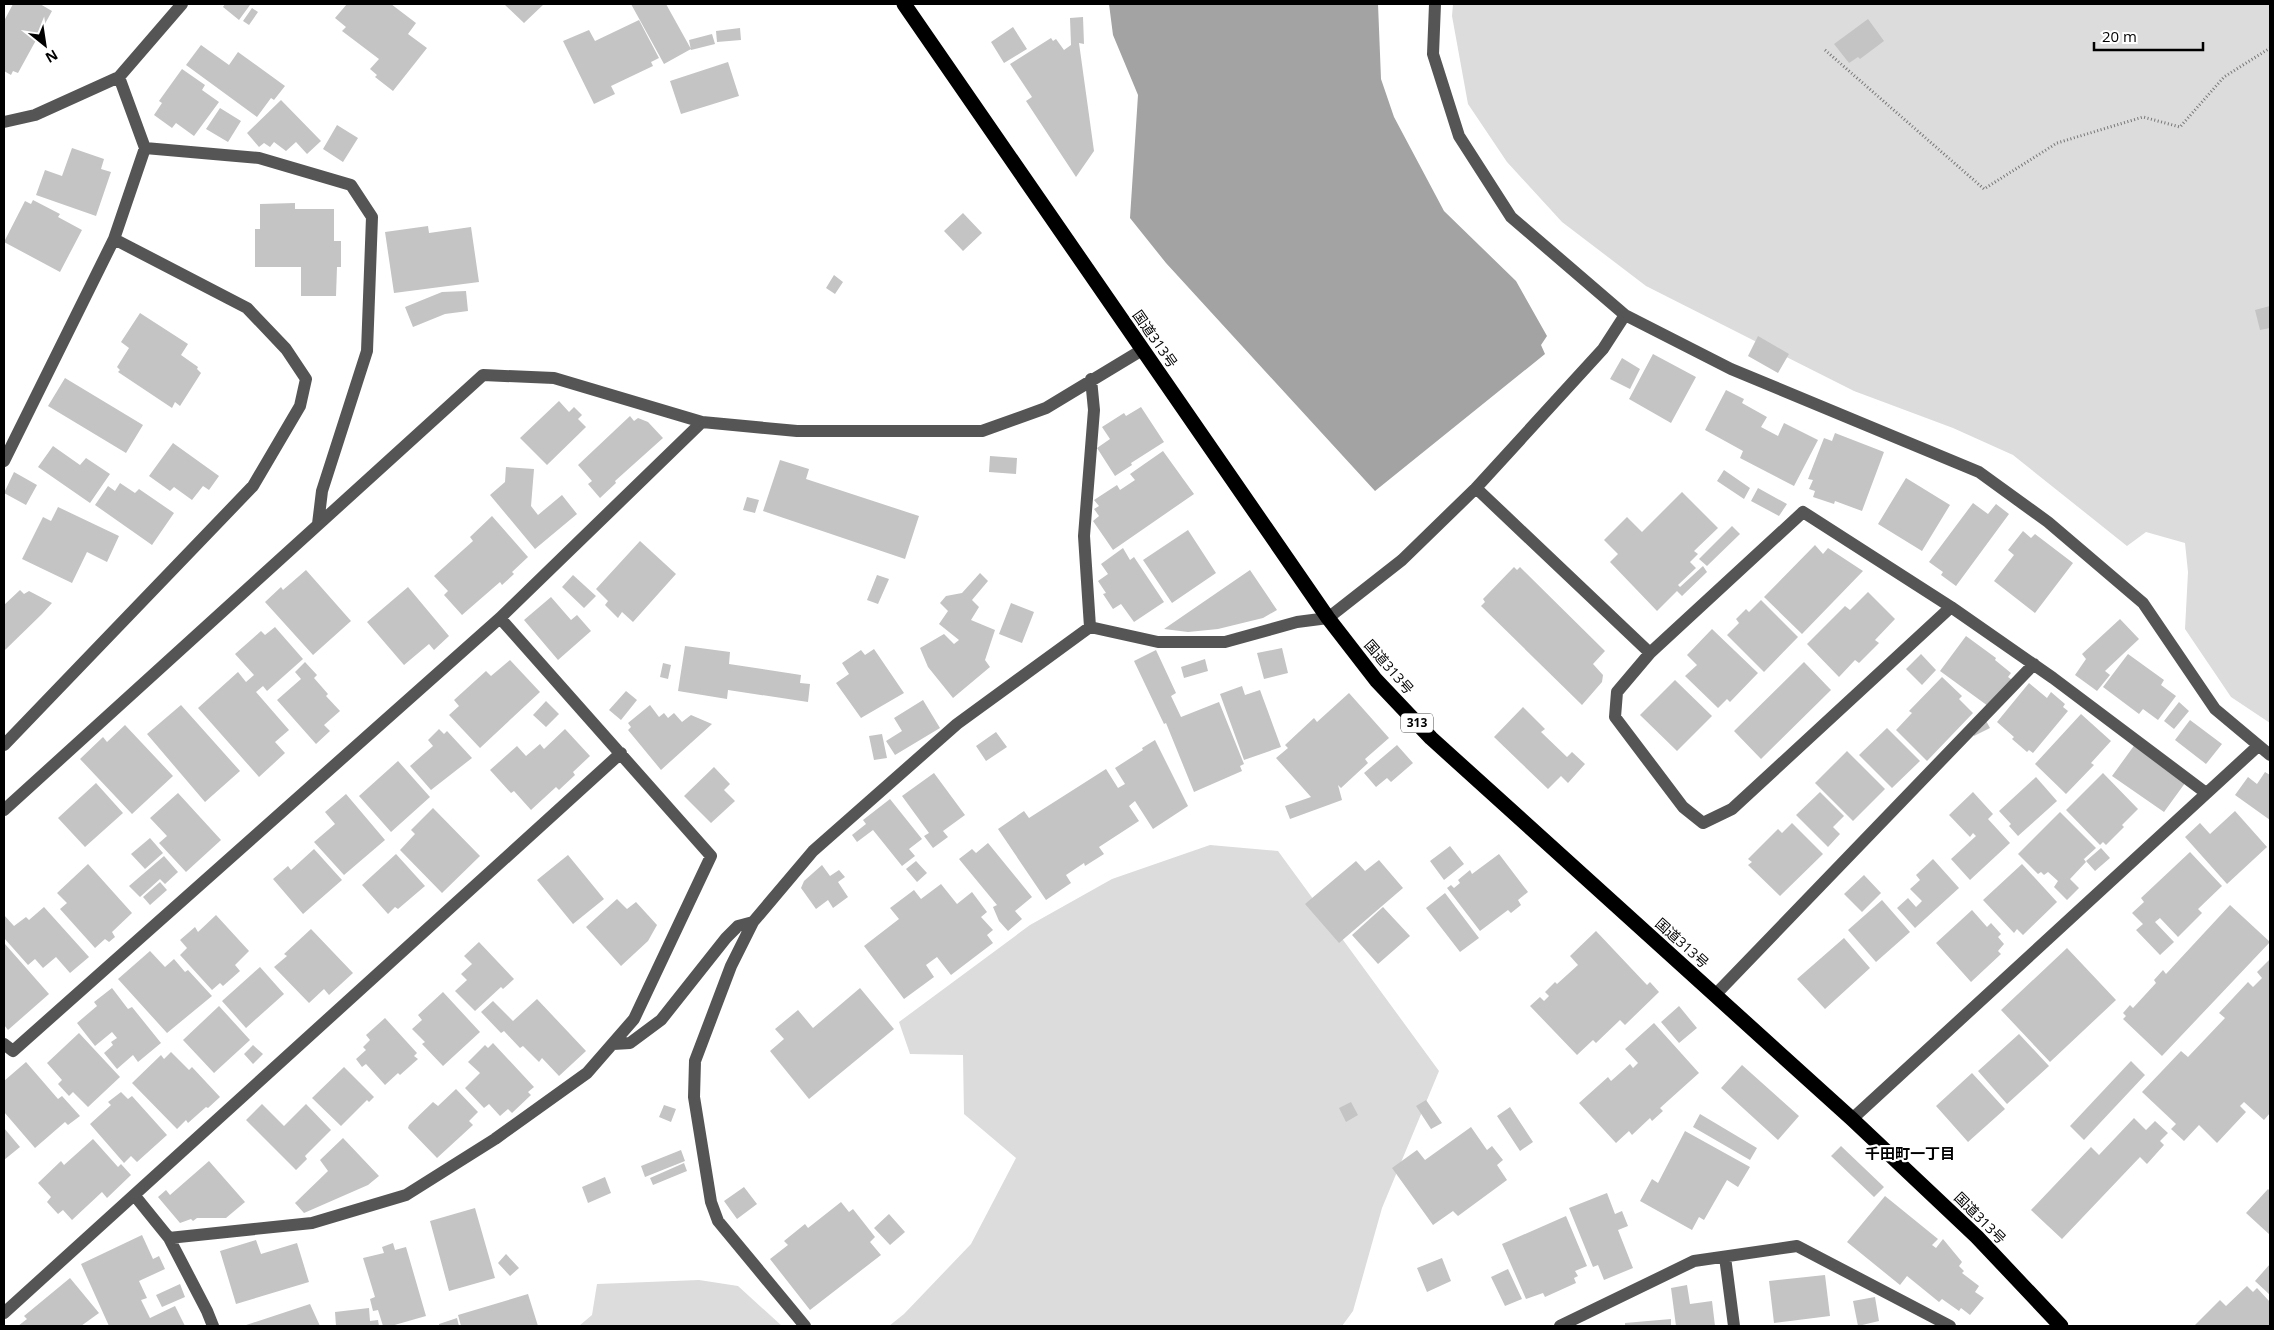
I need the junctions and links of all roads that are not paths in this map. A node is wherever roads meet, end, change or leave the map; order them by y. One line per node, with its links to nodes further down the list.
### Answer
1 (182, 4): 4 (street)
2 (904, 4): 9 (highway, 国道313号 / 313)
3 (1435, 4): 8 (street)
4 (119, 77): 5 (street); 6 (street)
5 (4, 122)
6 (145, 148): 7 (street); 14 (street)
7 (114, 239): 12 (street); 21 (street)
8 (1625, 315): 13 (street); 22 (street)
9 (1142, 350): 10 (street); 17 (highway, 国道313号 / 313)
10 (1091, 379): 11 (street); 18 (street)
11 (702, 422): 14 (street); 16 (street)
12 (4, 461)
13 (1476, 488): 17 (street); 19 (street)
14 (318, 524): 26 (street)
15 (1951, 606): 19 (street); 19 (street); 20 (street)
16 (500, 618): 23 (street); 29 (street)
17 (1328, 618): 18 (street); 28 (highway, 国道313号 / 313)
18 (1090, 627): 27 (street)
19 (1650, 653)
20 (2034, 664): 25 (street); 28 (street)
21 (4, 746)
22 (2258, 746): 24 (street); 25 (street)
23 (621, 753): 30 (street); 32 (street)
24 (2270, 756)
25 (2206, 793): 31 (street)
26 (4, 810)
27 (753, 922): 30 (street); 37 (street)
28 (1715, 995): 31 (highway, 国道313号 / 313)
29 (4, 1044)
30 (613, 1044): 33 (street)
31 (1852, 1119): 41 (highway, 国道313号 / 313)
32 (135, 1196): 33 (street); 35 (street)
33 (169, 1238): 36 (street)
34 (1725, 1257): 38 (street); 39 (street); 40 (street)
35 (4, 1313)
36 (213, 1326)
37 (805, 1326)
38 (1560, 1326)
39 (1734, 1326)
40 (1950, 1326)
41 (2061, 1326)

